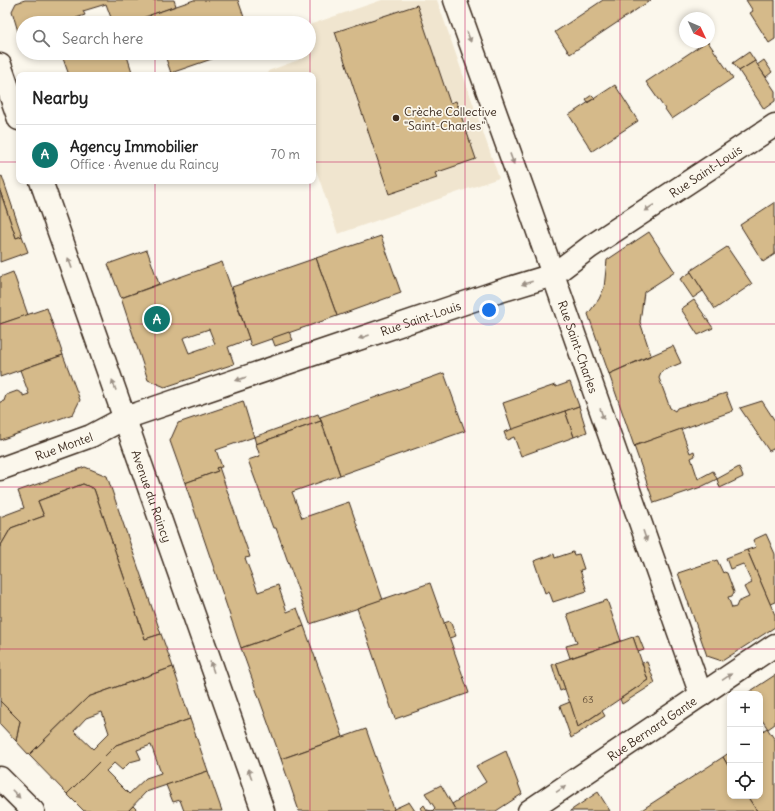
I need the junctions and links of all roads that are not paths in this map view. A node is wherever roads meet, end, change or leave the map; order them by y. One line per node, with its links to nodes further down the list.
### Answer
1 (455, 0): 6 (street, Rue Saint-Charles, one-way to 6)
2 (0, 65): 3 (street)
3 (16, 110)
4 (775, 125): 6 (street, Rue Saint-Louis, one-way to 6)
5 (42, 184): 7 (street, Avenue du Raincy, one-way to 5)
6 (553, 275): 7 (street, Rue Saint-Louis, one-way to 7); 10 (street, Rue Saint-Charles, one-way to 10)
7 (125, 418): 8 (street, Rue Montel); 13 (street, Avenue du Raincy, one-way to 7)
8 (0, 469)
9 (775, 645): 10 (street, Rue Bernard Gante, one-way to 9)
10 (701, 695): 14 (street, Rue Bernard Gante, one-way to 10)
11 (0, 778): 12 (street, one-way to 12)
12 (32, 811)
13 (263, 811)
14 (529, 811)

